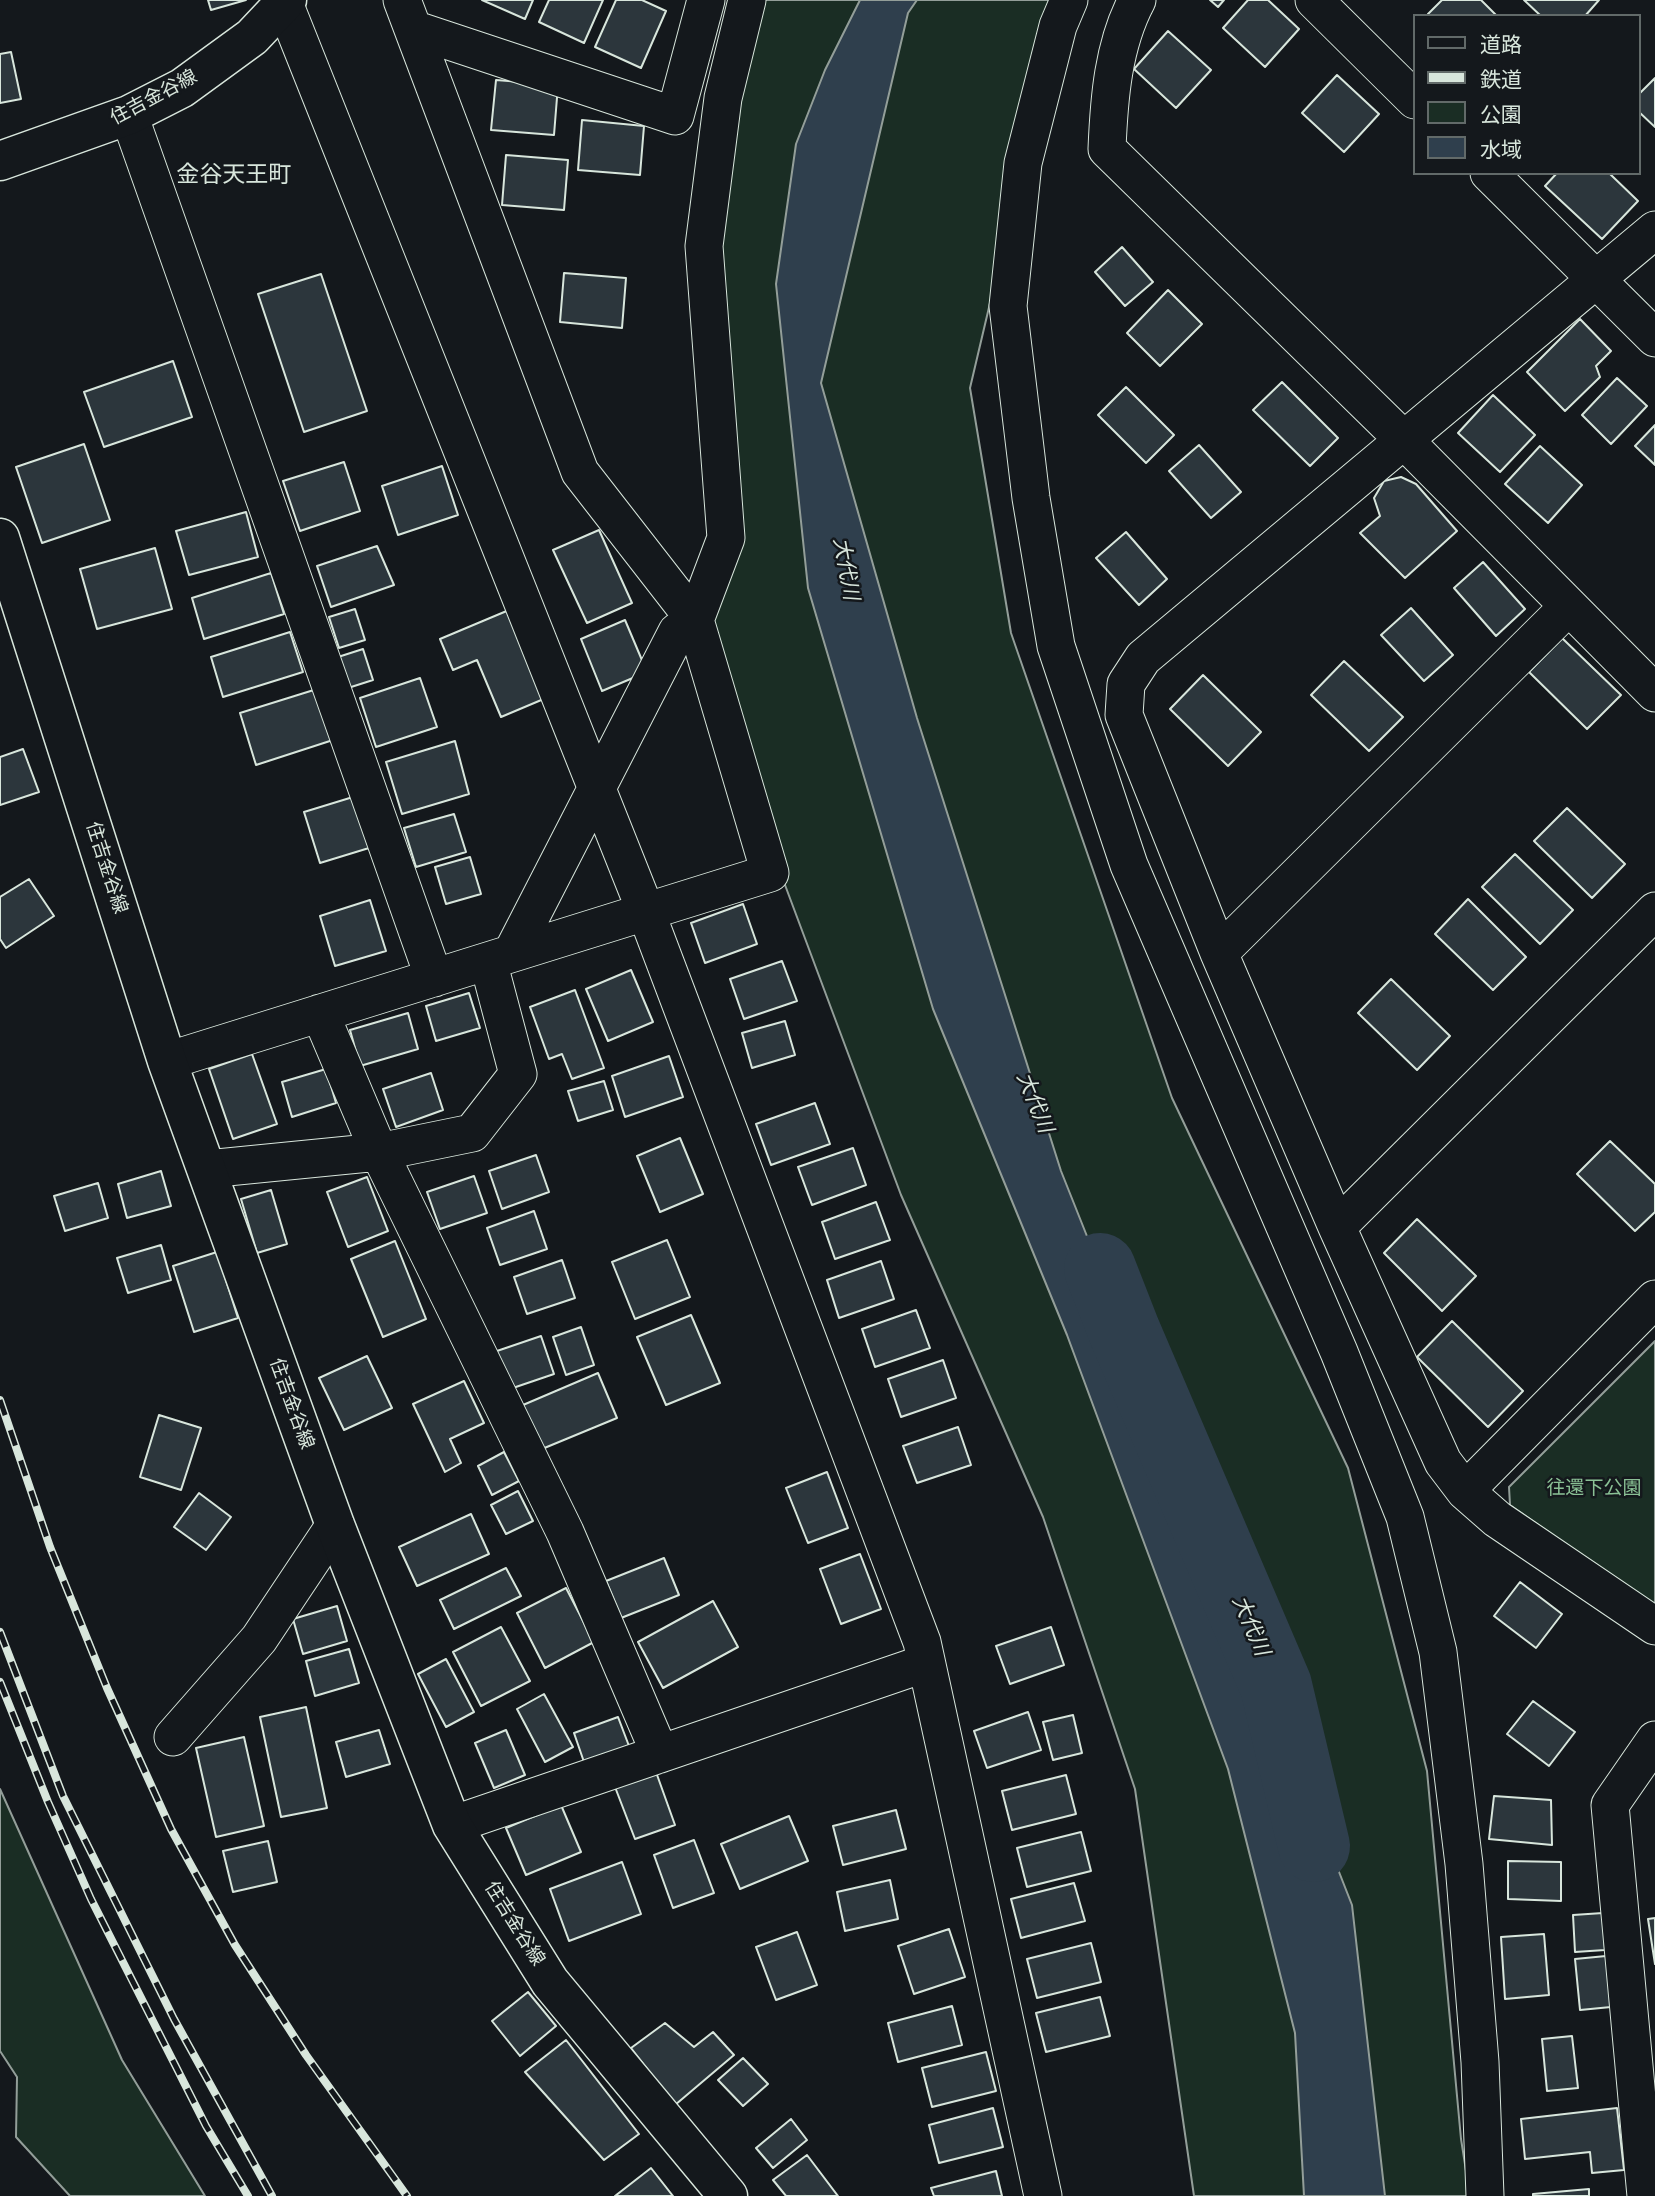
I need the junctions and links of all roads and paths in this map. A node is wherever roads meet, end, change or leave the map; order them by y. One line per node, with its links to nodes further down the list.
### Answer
1 (706, 0): 7 (street)
2 (747, 0): 18 (street)
3 (1069, 0): 42 (street)
4 (1137, 0): 15 (street)
5 (1314, 0): 8 (street)
6 (286, 2): 9 (main road, 住吉金谷線); 20 (street)
7 (408, 14): 18 (street)
8 (1414, 99)
9 (129, 115): 10 (main road, 住吉金谷線); 25 (street)
10 (0, 161)
11 (1491, 175): 13 (street)
12 (1655, 230): 13 (street)
13 (1595, 279): 14 (street); 15 (street)
14 (1655, 338)
15 (1403, 439): 17 (street); 23 (street)
16 (0, 538): 27 (main road, 住吉金谷線)
17 (1568, 607): 19 (street); 23 (street)
18 (695, 620): 20 (street); 22 (street)
19 (1655, 693)
20 (597, 790): 22 (street); 24 (street)
21 (1655, 911): 30 (street)
22 (646, 912): 24 (street); 35 (street)
23 (1219, 953): 30 (street)
24 (500, 957): 25 (street); 28 (street)
25 (434, 978): 26 (street)
26 (320, 1013): 27 (street); 28 (street)
27 (167, 1061): 29 (main road, 住吉金谷線)
28 (379, 1152): 29 (street); 38 (street)
29 (206, 1169): 33 (main road, 住吉金谷線)
30 (1337, 1227): 32 (street)
31 (1655, 1298): 32 (street)
32 (1465, 1492): 34 (street)
33 (335, 1525): 36 (street); 39 (main road, 住吉金谷線)
34 (1655, 1626)
35 (926, 1662): 38 (street); 41 (street)
36 (173, 1737)
37 (1655, 1740): 43 (street)
38 (660, 1754): 39 (street)
39 (452, 1825): 40 (main road, 住吉金谷線)
40 (728, 2196)
41 (1043, 2196)
42 (1485, 2196)
43 (1646, 2196)

